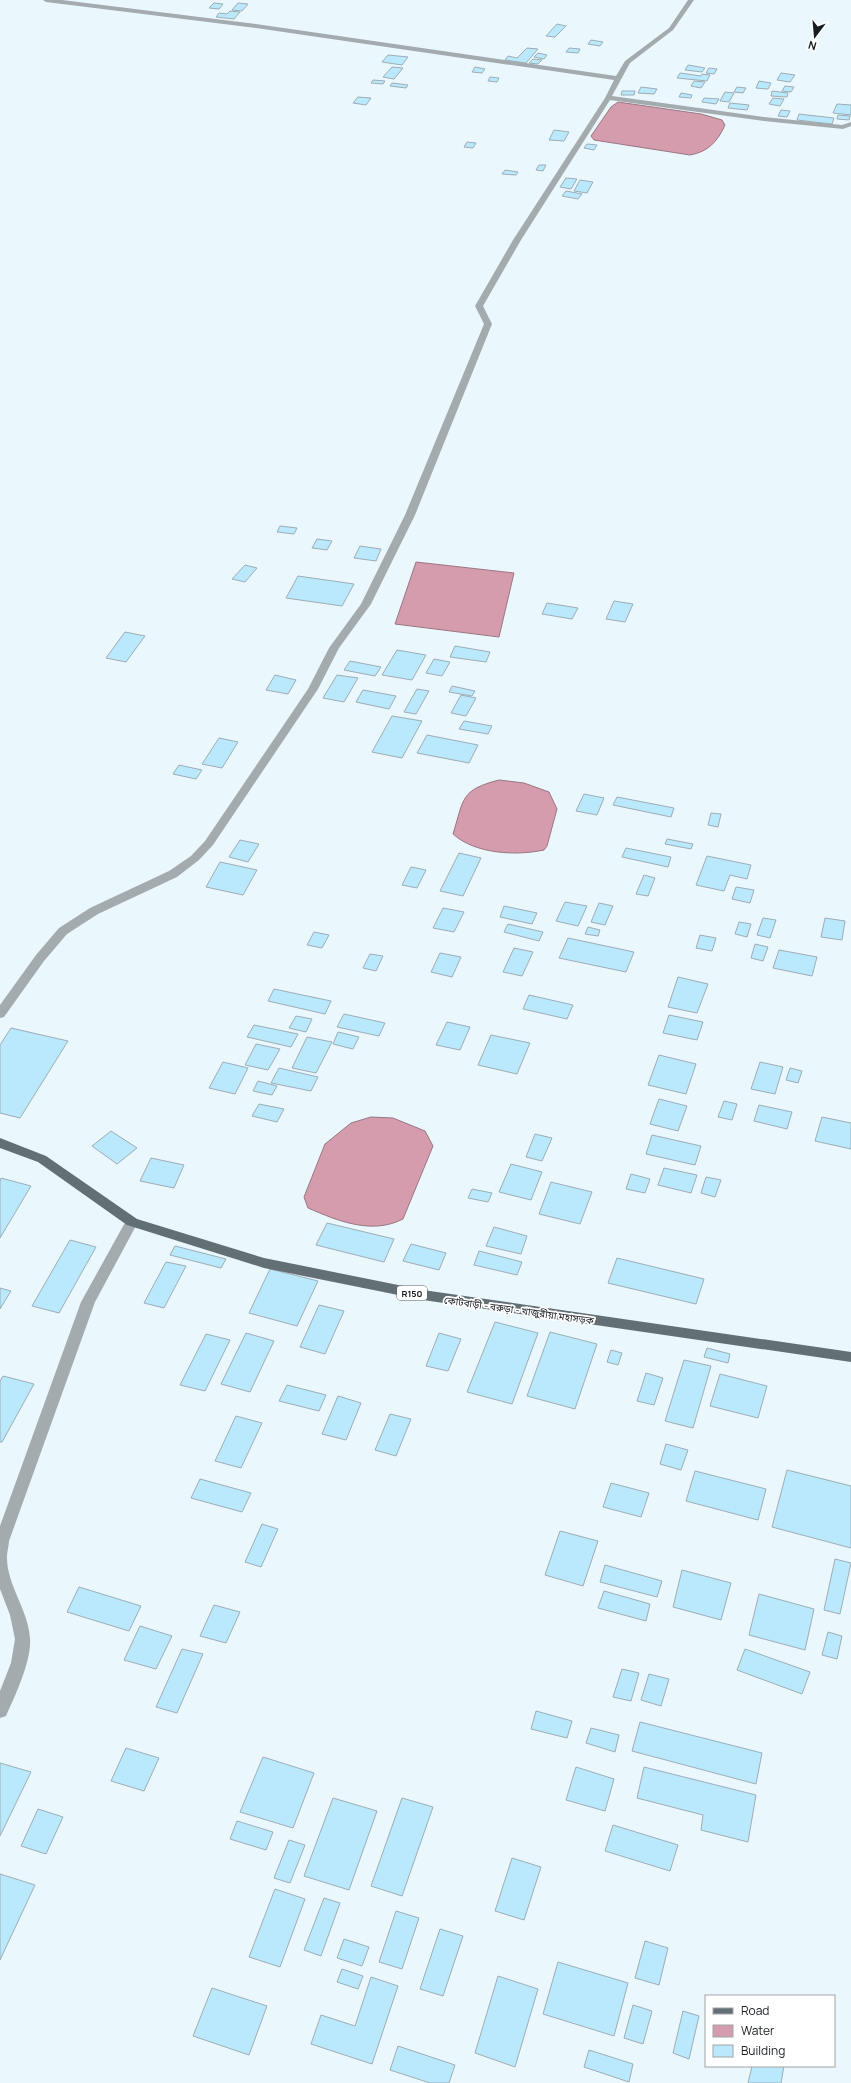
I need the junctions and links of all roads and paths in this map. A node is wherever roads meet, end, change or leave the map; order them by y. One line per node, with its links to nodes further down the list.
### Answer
1 (46, 0): 3 (street)
2 (692, 0): 3 (street)
3 (618, 78): 4 (street)
4 (608, 98): 5 (street); 6 (street)
5 (851, 124)
6 (0, 1014)
7 (0, 1143): 8 (main road, কোটবাড়ী - বরুড়া - খাজুরীয়া মহাসড়ক / R150)
8 (132, 1222): 9 (main road, কোটবাড়ী - বরুড়া - খাজুরীয়া মহাসড়ক / R150); 10 (street)
9 (851, 1357)
10 (0, 1557): 11 (street)
11 (0, 1711)

